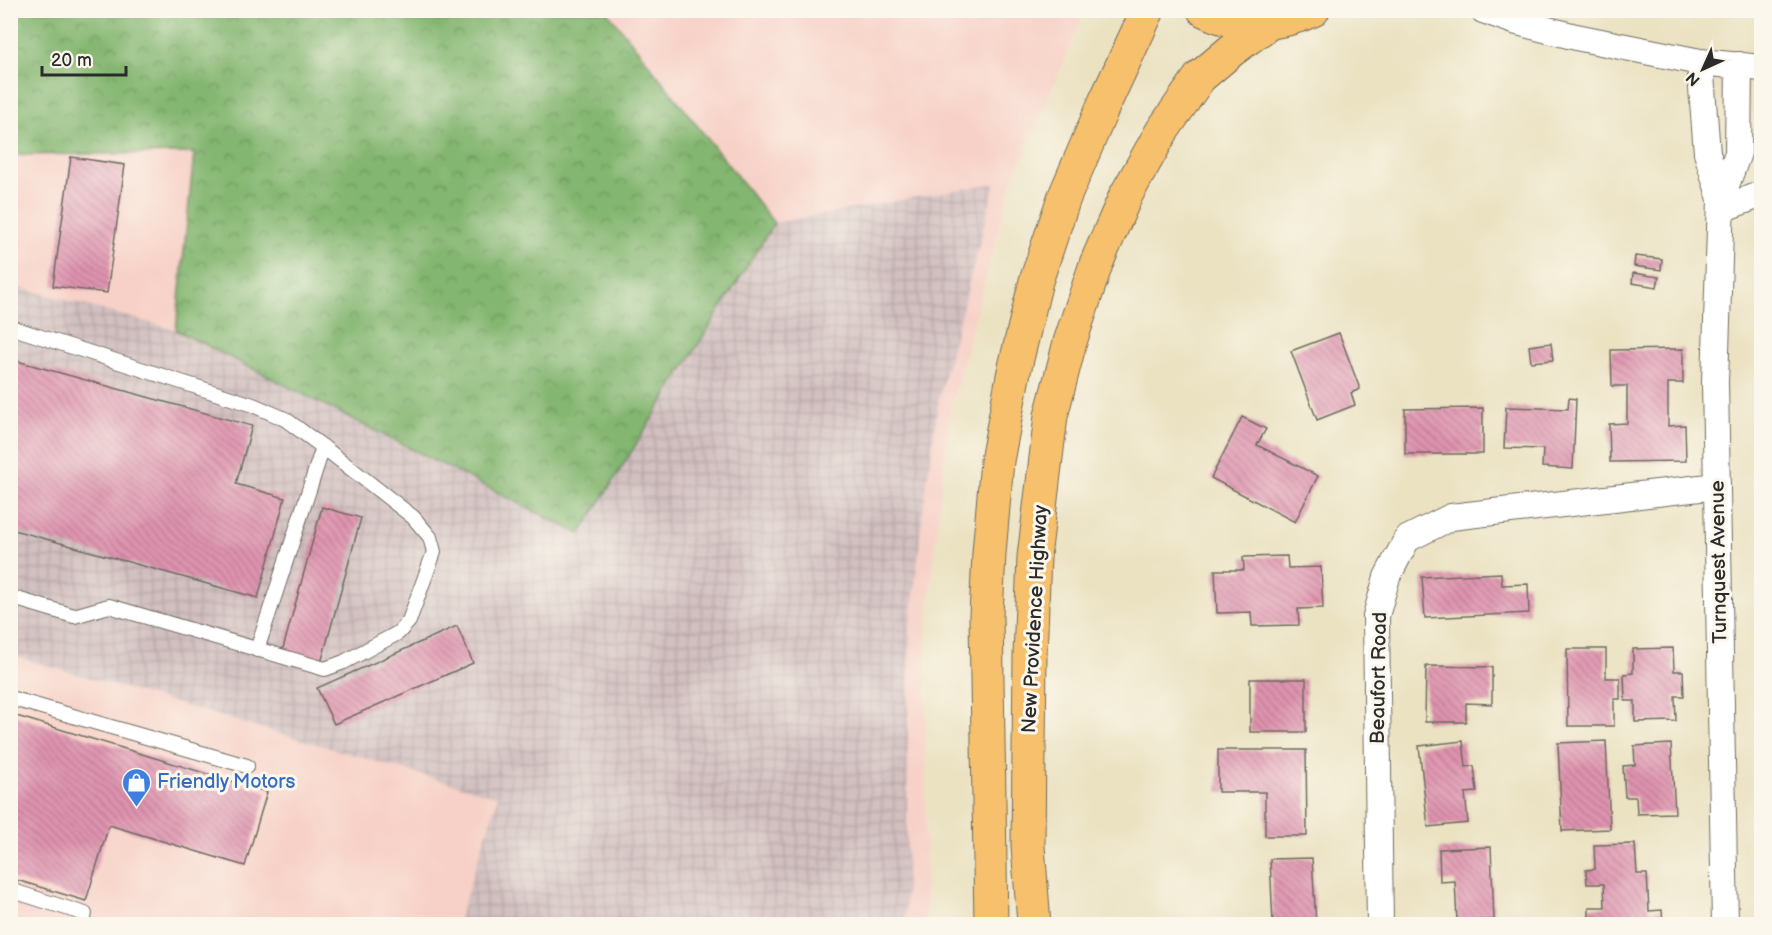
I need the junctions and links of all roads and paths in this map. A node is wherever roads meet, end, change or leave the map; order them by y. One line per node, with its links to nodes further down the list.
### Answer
1 (1148, 10): 19 (highway, New Providence Highway)
2 (1204, 10): 5 (highway)
3 (1313, 10): 5 (highway)
4 (1482, 10): 6 (street)
5 (1269, 23): 20 (highway, New Providence Highway)
6 (1700, 62): 7 (street); 9 (street)
7 (1750, 67): 9 (street)
8 (1761, 194): 9 (street)
9 (1721, 204): 12 (street, Turnquest Avenue)
10 (10, 327): 11 (lane)
11 (323, 447): 14 (lane); 14 (lane)
12 (1717, 486): 21 (street, Beaufort Road); 22 (street, Turnquest Avenue)
13 (10, 597): 14 (lane)
14 (257, 650)
15 (10, 698): 16 (lane)
16 (247, 766)
17 (10, 890): 18 (lane)
18 (85, 914)
19 (991, 924)
20 (1034, 924)
21 (1380, 924)
22 (1725, 924)

